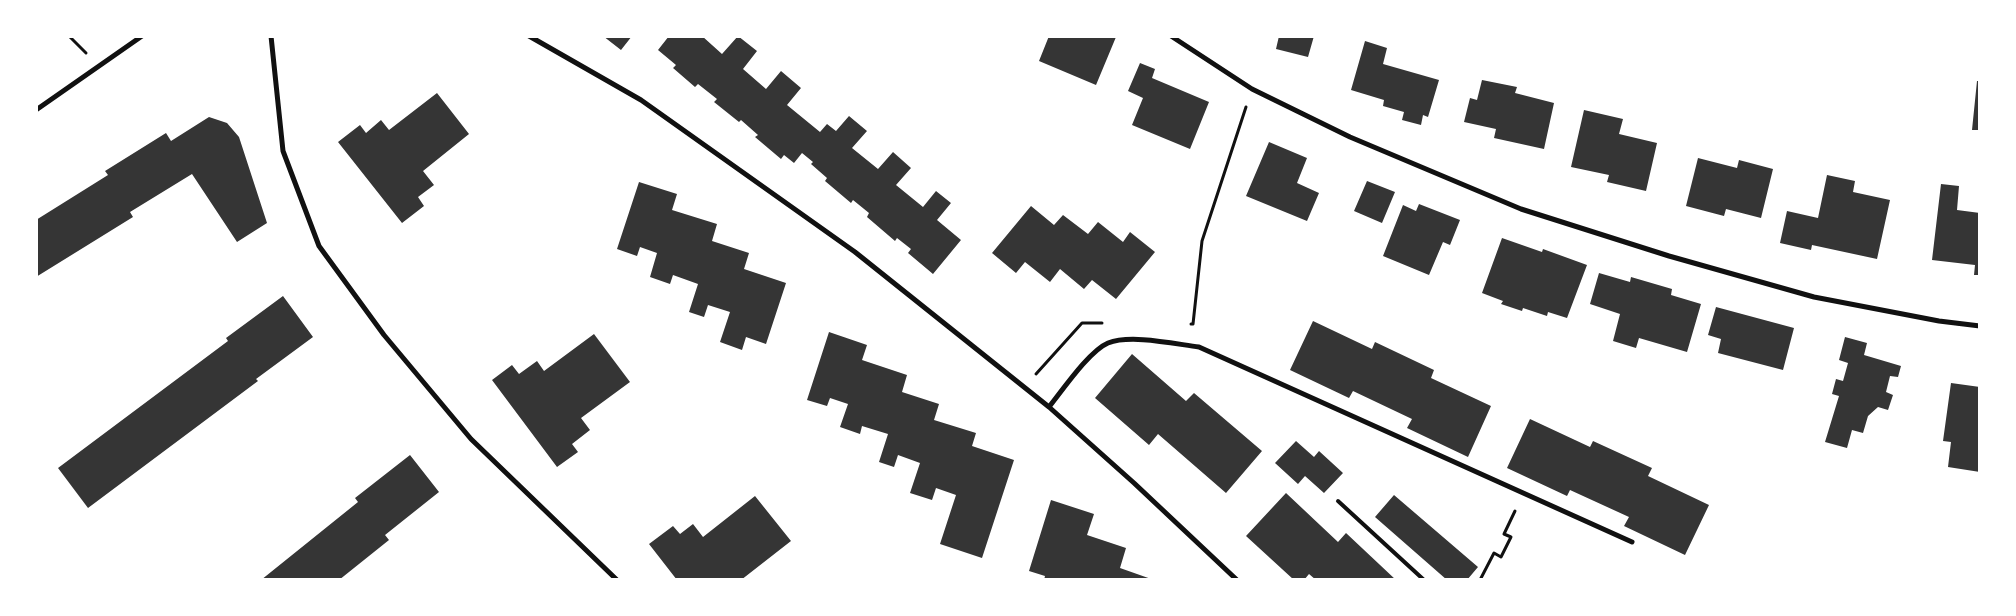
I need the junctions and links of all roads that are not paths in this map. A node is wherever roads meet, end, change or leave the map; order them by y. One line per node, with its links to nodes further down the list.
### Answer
1 (142, 36): 5 (street)
2 (271, 36): 10 (street)
3 (529, 36): 7 (street)
4 (1171, 36): 6 (street)
5 (36, 110)
6 (1980, 326)
7 (1049, 407): 9 (street); 11 (street)
8 (1338, 501): 12 (lane)
9 (1632, 542)
10 (617, 580)
11 (1237, 580)
12 (1424, 580)

